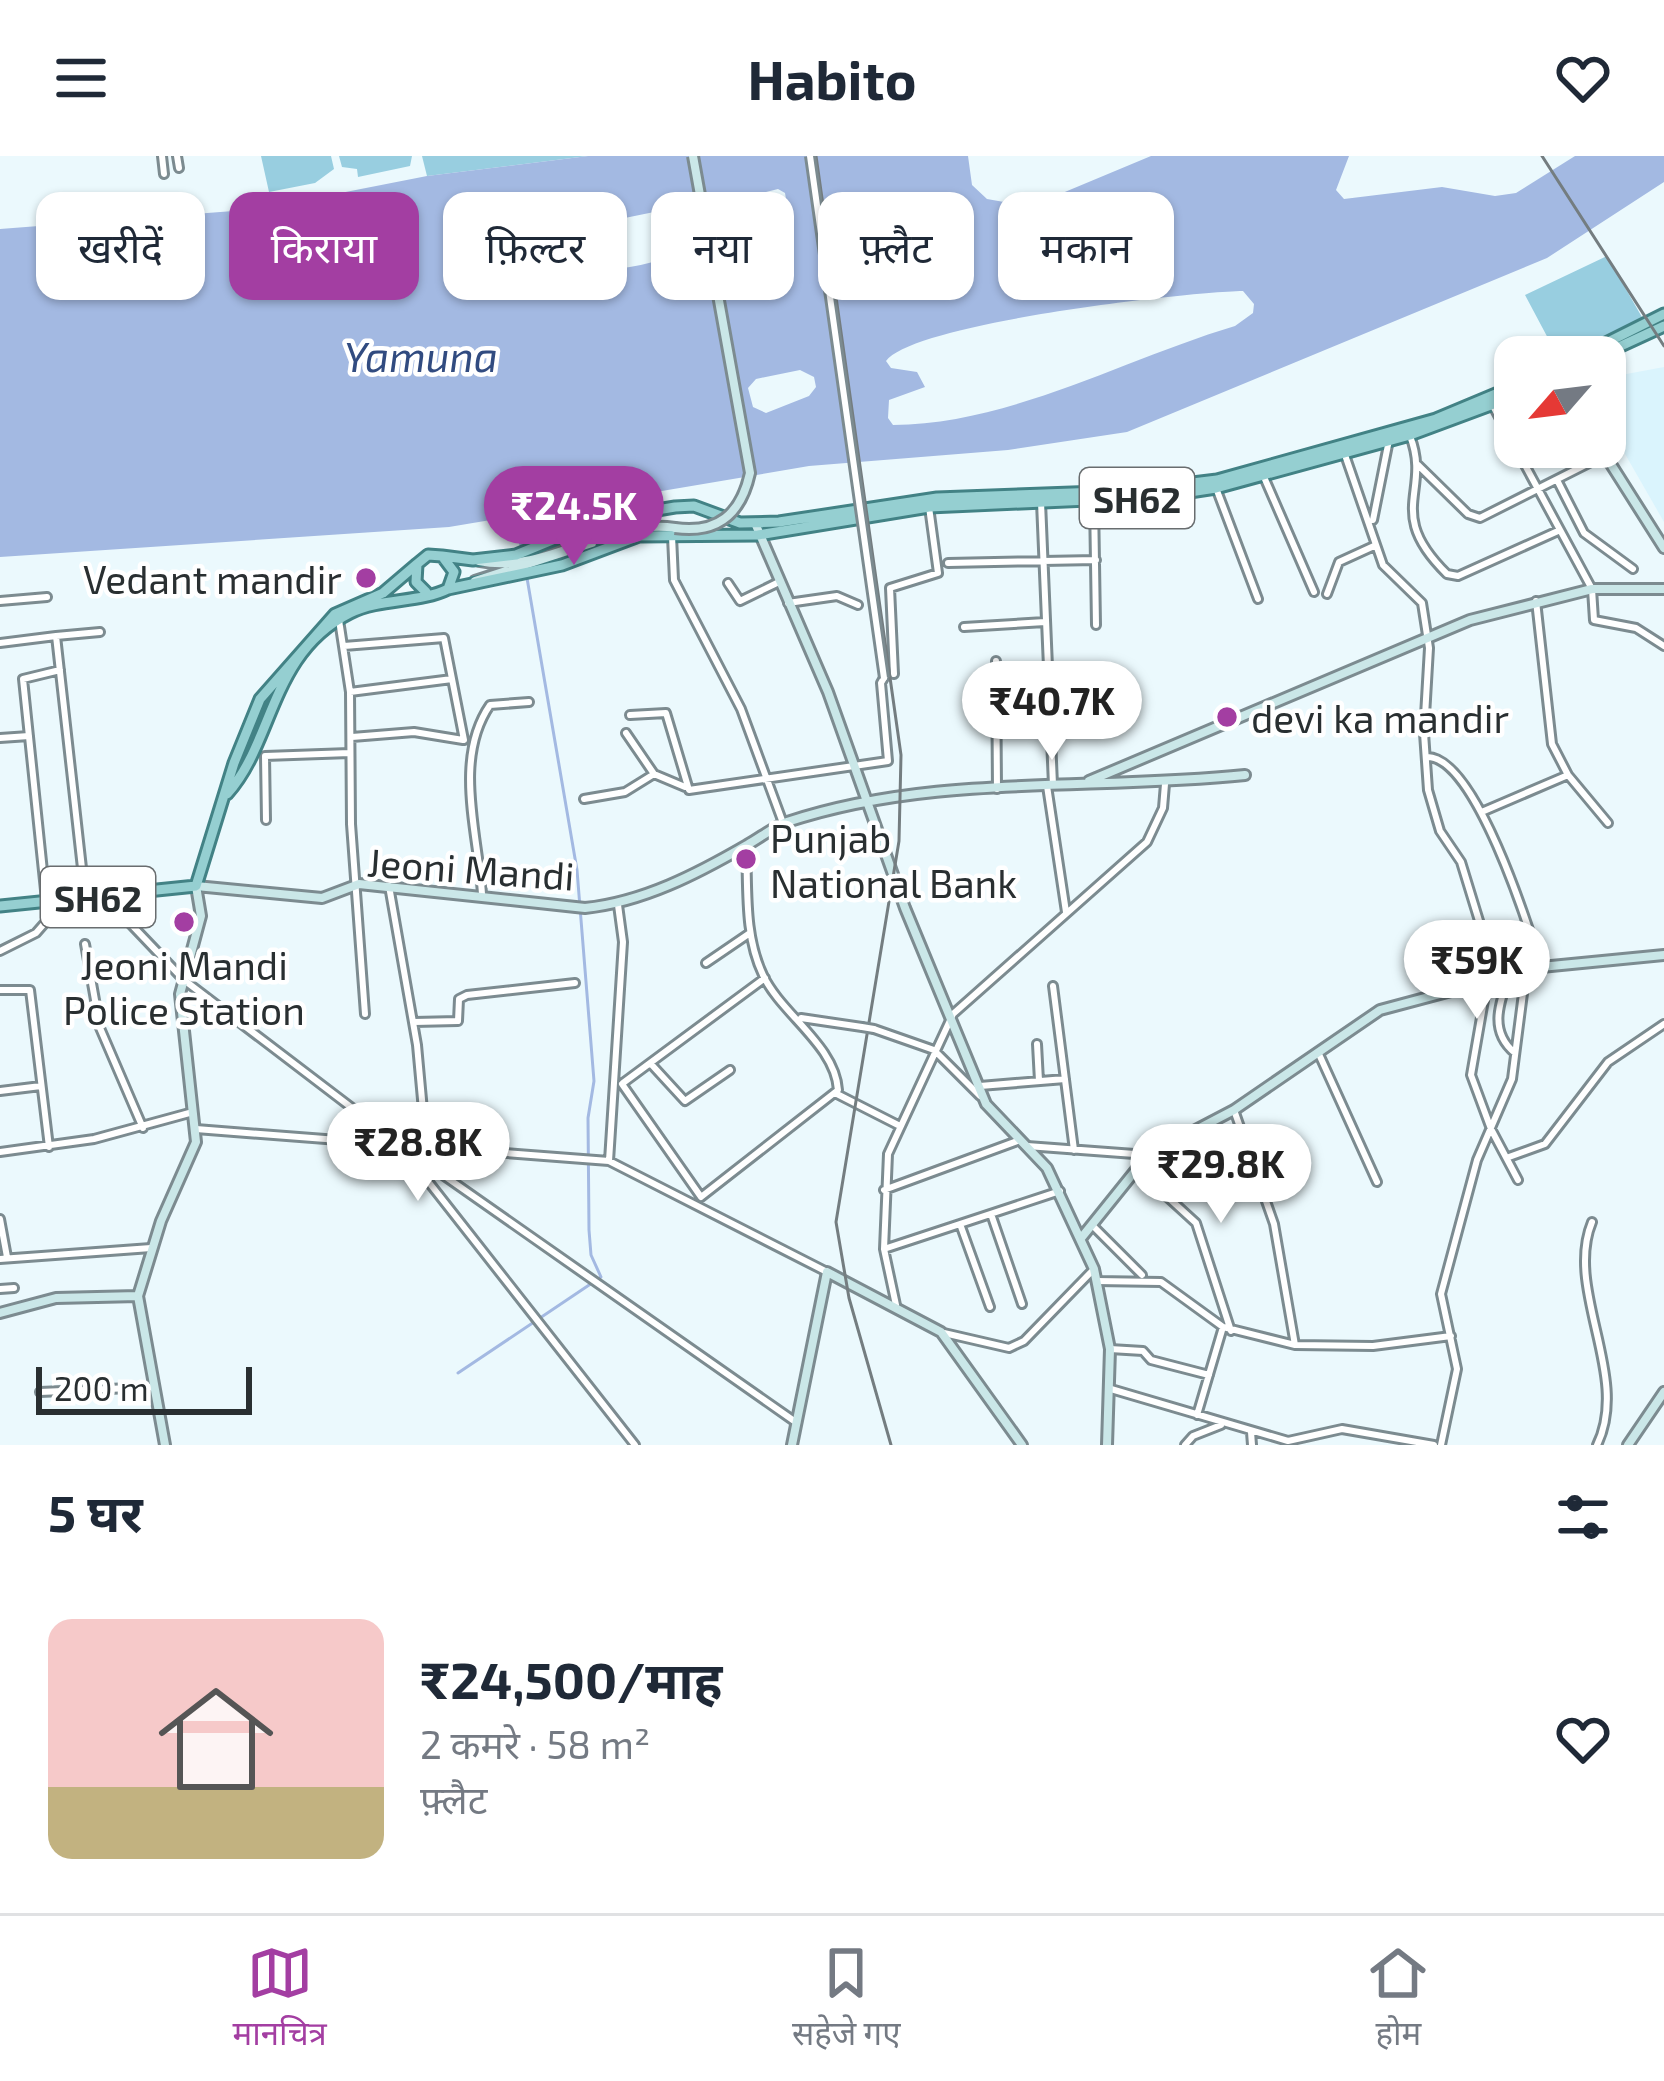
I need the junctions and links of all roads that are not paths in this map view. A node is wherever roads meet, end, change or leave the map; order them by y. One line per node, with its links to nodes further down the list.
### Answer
1 (162, 156): 6 (street)
2 (177, 156): 5 (street)
3 (693, 156): 29 (main road, bridge)
4 (810, 156): 67 (street, bridge)
5 (179, 168)
6 (164, 174)
7 (1664, 314): 9 (main road)
8 (1664, 326): 10 (main road)
9 (1620, 336)
10 (1626, 344)
11 (1494, 395): 26 (main road, SH62)
12 (1493, 406): 13 (main road, SH62); 22 (street)
13 (1410, 435): 14 (main road, SH62); 16 (street)
14 (1389, 440): 15 (main road, SH62); 27 (street)
15 (1344, 452): 19 (main road, SH62); 27 (street)
16 (1418, 465): 22 (street); 28 (street)
17 (1576, 468): 20 (street)
18 (1613, 468): 32 (main road)
19 (1264, 476): 21 (main road, SH62); 47 (street)
20 (1557, 480): 22 (street); 40 (street)
21 (1216, 488): 23 (main road, SH62); 50 (street)
22 (1537, 490): 28 (street)
23 (1094, 501): 24 (main road, SH62); 34 (street)
24 (1041, 502): 25 (main road, SH62); 35 (street)
25 (929, 507): 30 (main road, SH62); 67 (street)
26 (755, 523): 30 (main road); 36 (main road, SH62)
27 (1373, 524): 31 (street)
28 (1558, 531): 45 (street)
29 (674, 532): 30 (main road, SH62); 36 (main road, SH62); 36 (main road); 85 (street)
30 (758, 536): 41 (main road)
31 (1374, 545): 48 (street); 61 (street)
32 (1664, 548)
33 (442, 556): 38 (main road); 39 (main road, SH62); 44 (main road)
34 (1096, 560): 35 (street); 57 (street)
35 (1043, 561): 37 (street); 56 (street)
36 (533, 562): 39 (main road, SH62); 39 (main road, SH62)
37 (948, 562)
38 (417, 564): 46 (main road); 91 (main road, SH62)
39 (518, 565): 44 (main road, SH62)
40 (1633, 569)
41 (778, 582): 42 (street); 53 (main road)
42 (728, 583)
43 (1664, 589): 45 (main road)
44 (448, 590): 46 (main road)
45 (1592, 590): 52 (main road); 64 (street)
46 (426, 592): 55 (main road, SH62)
47 (1314, 592)
48 (1327, 594)
49 (47, 597): 51 (street)
50 (1258, 599)
51 (0, 601)
52 (1536, 601): 61 (main road); 84 (street)
53 (788, 603): 54 (street); 81 (main road)
54 (859, 604)
55 (339, 620): 63 (street); 78 (main road, SH62)
56 (1046, 622): 58 (street); 88 (street)
57 (1096, 625)
58 (964, 627)
59 (100, 632): 60 (street)
60 (56, 636): 62 (street); 66 (street)
61 (1428, 640): 80 (street); 86 (main road)
62 (0, 643)
63 (344, 646): 68 (street); 69 (street)
64 (1664, 646)
65 (995, 661): 90 (street)
66 (59, 670): 73 (street); 104 (street)
67 (888, 676): 81 (street)
68 (452, 679): 69 (street); 76 (street)
69 (350, 692): 74 (street)
70 (529, 702): 76 (street)
71 (630, 715): 89 (street)
72 (626, 733): 82 (street)
73 (29, 736): 75 (street); 106 (street)
74 (350, 737): 76 (street); 77 (street)
75 (0, 738)
76 (468, 741): 102 (street)
77 (350, 753): 79 (street); 99 (street)
78 (251, 755): 79 (street); 91 (main road, SH62)
79 (266, 756): 95 (street)
80 (1426, 757): 94 (street); 119 (street)
81 (856, 767): 85 (street); 93 (main road)
82 (654, 774): 89 (street); 92 (street)
83 (1245, 775): 87 (main road, Jeoni Mandi)
84 (1568, 775): 94 (street); 97 (street)
85 (767, 782): 89 (street); 96 (street)
86 (1082, 784): 87 (main road, Jeoni Mandi); 88 (main road, Jeoni Mandi)
87 (1165, 784): 109 (street)
88 (1050, 785): 90 (main road, Jeoni Mandi); 109 (street)
89 (686, 787)
90 (997, 789): 93 (main road, Jeoni Mandi)
91 (223, 798): 100 (main road, SH62)
92 (584, 799)
93 (866, 806): 96 (main road, Jeoni Mandi); 125 (main road)
94 (1484, 812): 115 (street)
95 (266, 820)
96 (783, 823): 98 (main road, Jeoni Mandi)
97 (1608, 823)
98 (746, 846): 107 (main road, Jeoni Mandi); 110 (street)
99 (359, 884): 100 (main road, Jeoni Mandi); 101 (main road, Jeoni Mandi); 124 (street)
100 (196, 886): 103 (main road, SH62); 120 (main road)
101 (389, 886): 102 (main road, Jeoni Mandi); 127 (street)
102 (482, 894): 107 (main road, Jeoni Mandi)
103 (105, 897): 104 (main road, SH62); 120 (street)
104 (85, 899): 105 (main road, SH62)
105 (64, 901): 106 (main road, SH62); 112 (street)
106 (46, 903): 108 (main road, SH62)
107 (618, 904): 137 (street)
108 (0, 906)
109 (1066, 912): 125 (street)
110 (750, 932): 114 (street); 118 (street)
111 (86, 944): 146 (street)
112 (0, 951)
113 (1664, 955): 115 (main road)
114 (706, 963)
115 (1541, 967): 116 (main road)
116 (1526, 970): 117 (main road); 132 (street)
117 (1509, 974): 119 (main road); 132 (street)
118 (765, 978): 126 (street); 133 (street)
119 (1490, 978): 131 (main road); 148 (street)
120 (184, 980): 144 (main road); 150 (street)
121 (574, 983): 127 (street)
122 (1052, 986): 135 (street)
123 (0, 989): 139 (street)
124 (365, 1013)
125 (952, 1013): 130 (street); 138 (main road)
126 (800, 1018): 130 (street, bridge); 141 (street)
127 (414, 1022): 151 (street)
128 (1664, 1024): 157 (street)
129 (1037, 1044): 136 (street)
130 (934, 1051): 142 (street); 145 (street)
131 (1318, 1052): 143 (main road); 162 (street)
132 (1515, 1053): 148 (street)
133 (651, 1064): 134 (street); 137 (street)
134 (730, 1070)
135 (1065, 1079): 136 (street); 154 (street)
136 (1039, 1081): 138 (street)
137 (619, 1086): 158 (street); 165 (street)
138 (980, 1086): 142 (main road)
139 (41, 1087): 140 (street); 153 (street)
140 (0, 1091)
141 (835, 1093): 145 (street); 165 (street)
142 (986, 1104): 152 (main road)
143 (1234, 1110): 149 (main road); 191 (street)
144 (193, 1112): 146 (street); 147 (main road)
145 (898, 1125): 163 (street)
146 (143, 1128): 153 (street)
147 (196, 1129): 150 (street); 174 (main road)
148 (1491, 1129): 157 (street); 190 (street)
149 (1199, 1130): 156 (main road); 161 (street)
150 (398, 1143): 151 (street); 199 (street); 204 (street)
151 (425, 1143): 158 (street)
152 (1024, 1143): 154 (street); 163 (street); 164 (main road)
153 (49, 1147): 155 (street)
154 (1074, 1150): 156 (street)
155 (0, 1152)
156 (1152, 1153): 159 (main road); 166 (street)
157 (1509, 1157): 160 (street)
158 (609, 1161): 167 (street)
159 (1135, 1168): 166 (street); 170 (main road)
160 (1518, 1180)
161 (1219, 1181)
162 (1377, 1182)
163 (884, 1190): 175 (street)
164 (1060, 1192): 168 (street); 173 (main road)
165 (701, 1196): 167 (street)
166 (1170, 1200): 188 (street)
167 (698, 1209): 178 (street)
168 (991, 1214): 172 (street); 184 (street)
169 (0, 1219): 176 (street)
170 (1090, 1222): 173 (main road); 179 (street)
171 (1592, 1222): 211 (street)
172 (960, 1224): 175 (street); 186 (street)
173 (1082, 1237): 177 (main road)
174 (151, 1248): 176 (street); 183 (main road)
175 (884, 1249): 185 (street)
176 (4, 1258)
177 (1094, 1269): 180 (main road); 189 (street)
178 (827, 1273): 185 (main road); 199 (main road)
179 (1144, 1278): 180 (street); 188 (street)
180 (1096, 1281): 192 (main road)
181 (14, 1288): 182 (street)
182 (0, 1289)
183 (139, 1296): 187 (main road); 194 (main road)
184 (1022, 1304)
185 (896, 1305): 189 (main road)
186 (990, 1307)
187 (0, 1312)
188 (1227, 1329): 191 (street); 193 (street)
189 (941, 1332): 206 (main road)
190 (1452, 1336): 191 (street); 210 (street)
191 (1295, 1345)
192 (1110, 1349): 193 (street); 195 (main road)
193 (1209, 1375): 198 (street)
194 (153, 1387): 196 (street); 203 (main road)
195 (1112, 1389): 198 (street); 207 (main road)
196 (40, 1392)
197 (1664, 1392): 212 (main road)
198 (1197, 1415): 200 (street)
199 (797, 1423): 205 (main road)
200 (1225, 1424): 201 (street); 208 (street)
201 (1251, 1432): 202 (street); 209 (street)
202 (1409, 1444): 210 (street)
203 (166, 1445)
204 (635, 1445)
205 (792, 1445)
206 (1022, 1445)
207 (1107, 1445)
208 (1185, 1445)
209 (1252, 1445)
210 (1437, 1445)
211 (1597, 1445)
212 (1628, 1445)

